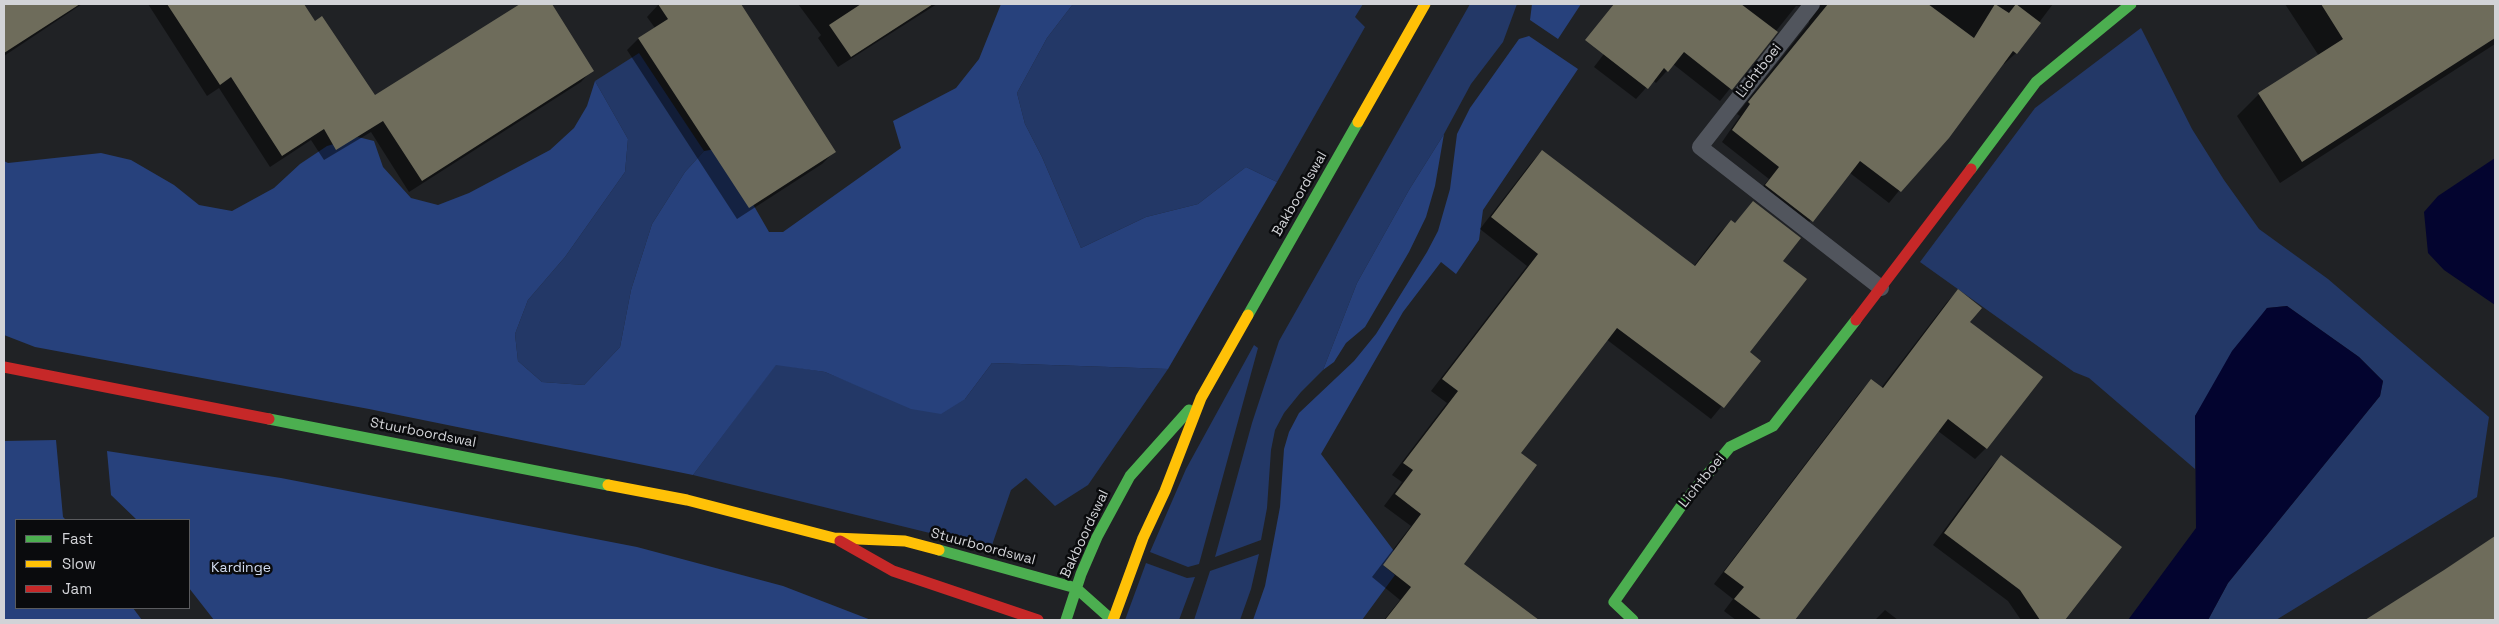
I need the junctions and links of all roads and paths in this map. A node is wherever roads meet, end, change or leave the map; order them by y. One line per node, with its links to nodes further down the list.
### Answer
1 (1425, 4): 6 (street, Bakboordswal)
2 (1812, 4): 4 (lane, Lichtboei)
3 (2131, 4): 4 (street, Lichtboei)
4 (1881, 288): 12 (street, Lichtboei)
5 (4, 366): 7 (street, Stuurboordswal)
6 (1200, 398): 8 (street, Bakboordswal); 11 (street, Bakboordswal)
7 (834, 538): 8 (street, Stuurboordswal); 9 (street, Stuurboordswal)
8 (1076, 588): 10 (street, Bakboordswal); 11 (street, Stuurboordswal)
9 (1038, 620)
10 (1066, 620)
11 (1112, 620)
12 (1634, 620)

